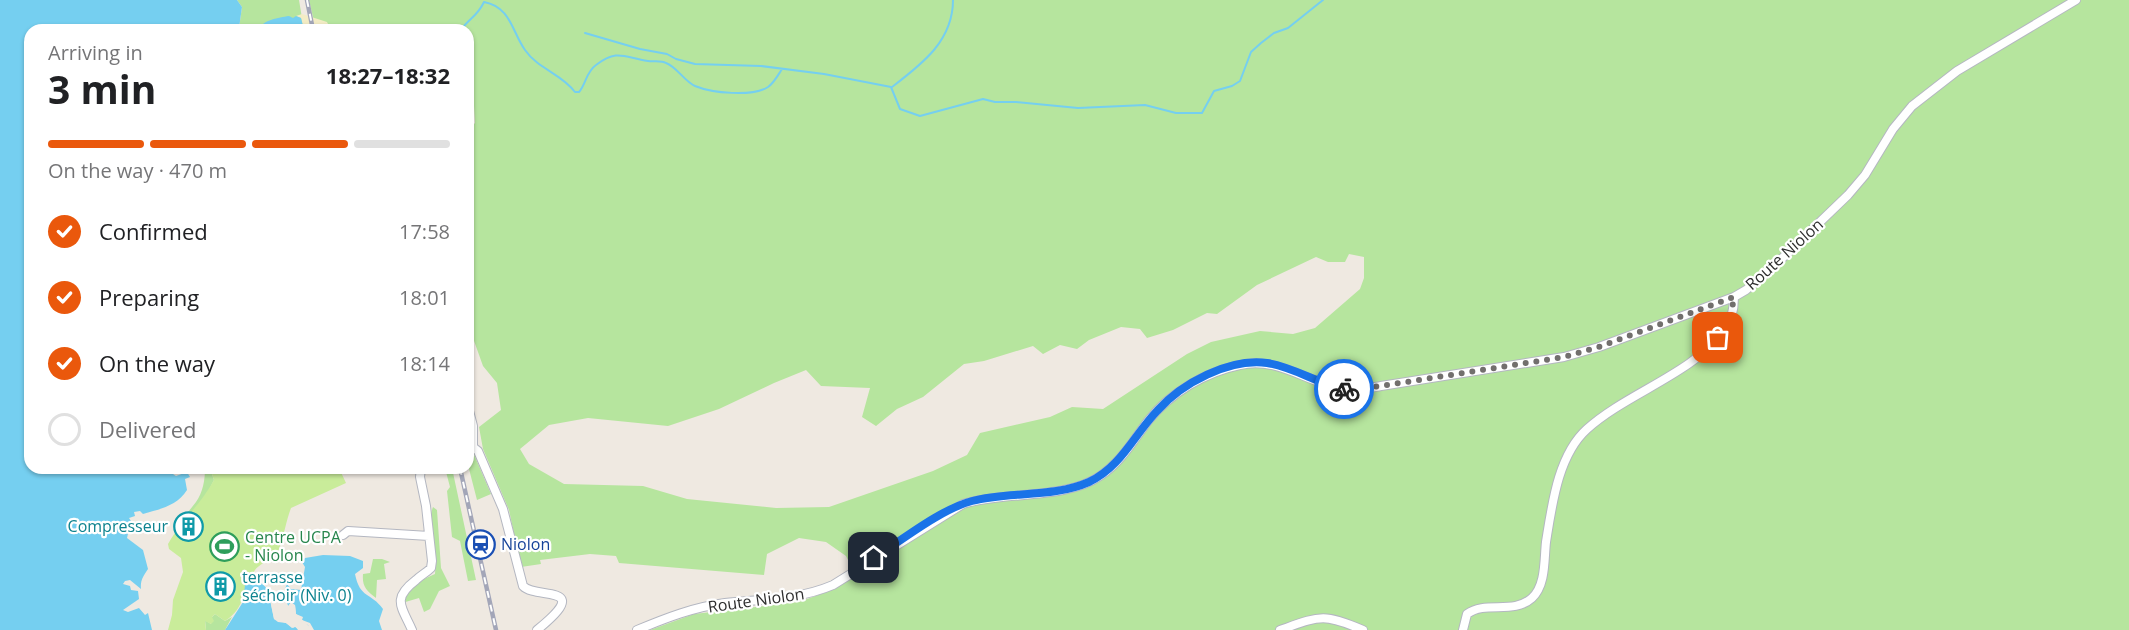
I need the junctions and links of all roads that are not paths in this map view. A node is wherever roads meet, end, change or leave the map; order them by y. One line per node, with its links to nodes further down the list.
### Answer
1 (2076, 0): 2 (street, Route Niolon)
2 (1734, 297): 9 (street, Route Niolon); 12 (street)
3 (474, 448): 8 (street)
4 (422, 474): 6 (street)
5 (343, 535): 6 (street)
6 (429, 536): 7 (street)
7 (412, 630)
8 (537, 630)
9 (637, 630)
10 (1280, 630): 11 (street)
11 (1363, 630)
12 (1463, 630)

